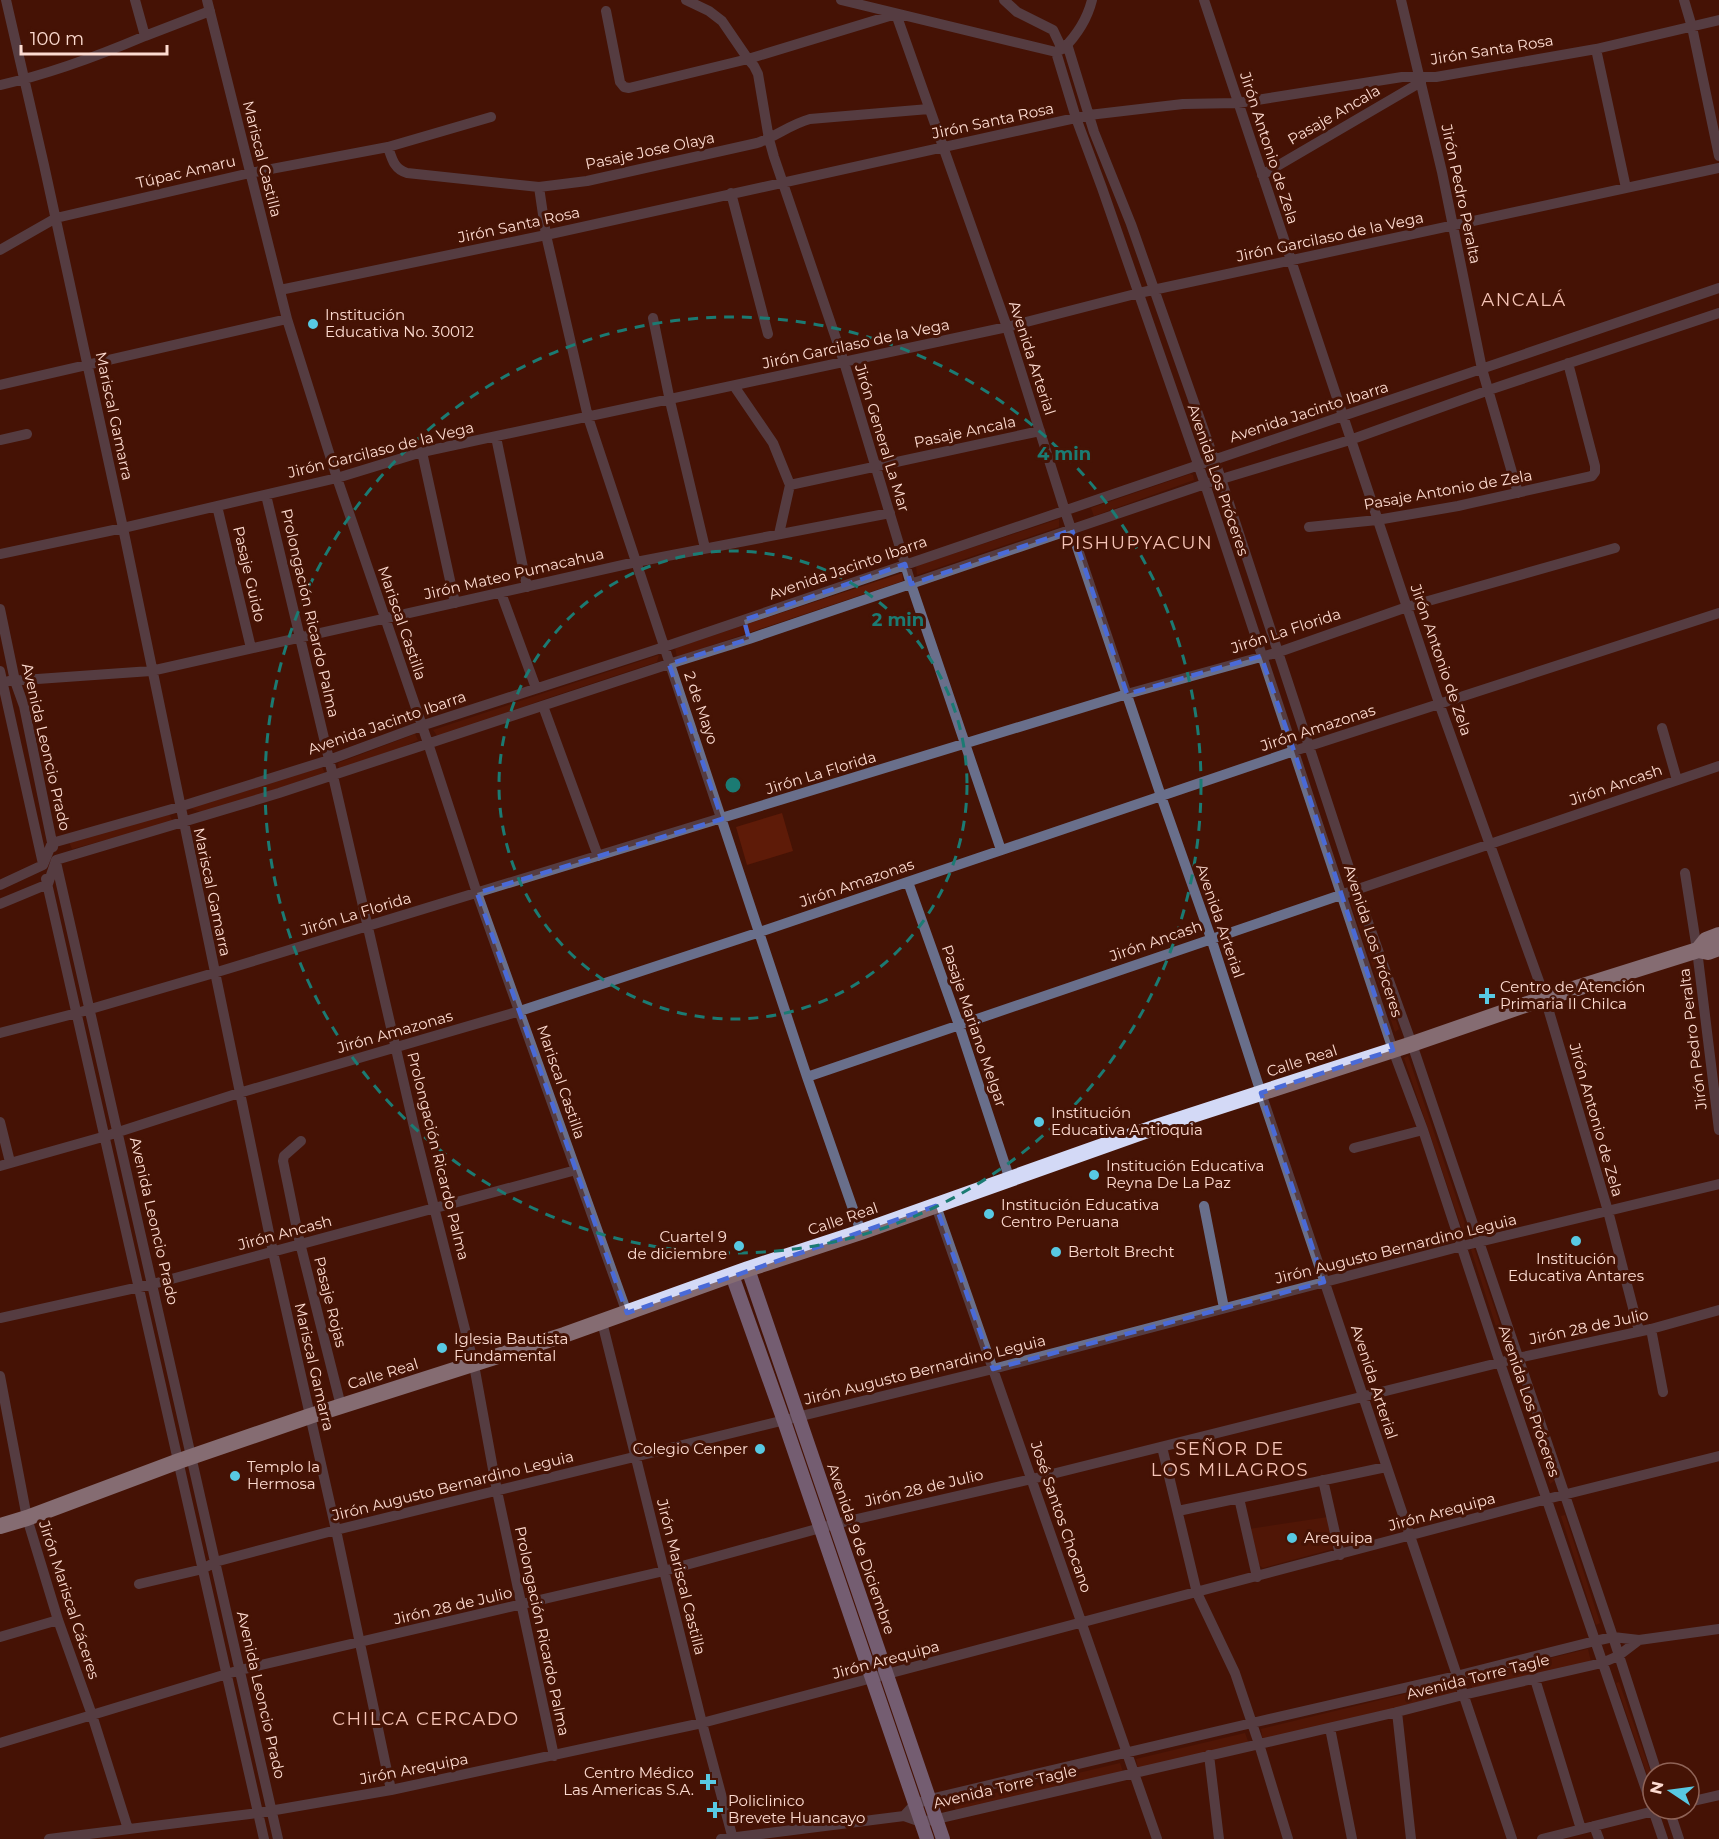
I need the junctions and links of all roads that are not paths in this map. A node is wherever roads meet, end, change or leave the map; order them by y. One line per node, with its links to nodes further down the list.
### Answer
1 (6, 0): 20 (street, Mariscal Gamarra)
2 (135, 0): 15 (street)
3 (686, 0): 18 (street, Jirón General La Mar)
4 (841, 0): 12 (street)
5 (1004, 0): 16 (street, Avenida Los Próceres)
6 (1092, 0): 16 (street)
7 (1204, 0): 22 (street, Jirón Antonio de Zela)
8 (1401, 0): 19 (street, Jirón Pedro Peralta)
9 (1684, 0): 14 (street)
10 (208, 6): 15 (street); 32 (street, Mariscal Castilla)
11 (606, 11): 18 (street)
12 (896, 14): 16 (street); 18 (street); 23 (street, Avenida Arterial)
13 (1719, 20): 14 (street, Jirón Santa Rosa)
14 (1692, 27): 17 (street, Jirón Santa Rosa); 30 (street)
15 (145, 36): 20 (street)
16 (1062, 48): 24 (street, Avenida Los Próceres); 26 (street, Avenida Los Próceres)
17 (1596, 49): 19 (street, Jirón Santa Rosa); 36 (street)
18 (748, 59): 27 (street, Jirón General La Mar)
19 (1420, 79): 22 (street, Jirón Santa Rosa); 33 (street, Pasaje Ancala); 39 (street, Jirón Pedro Peralta)
20 (25, 80): 21 (street); 38 (street, Mariscal Gamarra)
21 (0, 85)
22 (1238, 103): 24 (street, Jirón Santa Rosa); 33 (street, Jirón Antonio de Zela)
23 (930, 109): 27 (street, Pasaje Jose Olaya); 29 (street, Avenida Arterial)
24 (1089, 115): 26 (street, Jirón Santa Rosa); 45 (street, Avenida Los Próceres)
25 (491, 117): 28 (street, Túpac Amaru)
26 (1076, 118): 29 (street, Jirón Santa Rosa); 46 (street, Avenida Los Próceres)
27 (769, 139): 34 (street, Jirón General La Mar); 35 (street, Pasaje Jose Olaya)
28 (388, 147): 32 (street, Túpac Amaru); 35 (street, Pasaje Jose Olaya)
29 (943, 147): 34 (street, Jirón Santa Rosa); 50 (street, Avenida Arterial)
30 (1719, 156)
31 (1719, 168): 36 (street, Jirón Garcilaso de la Vega)
32 (250, 173): 38 (street, Túpac Amaru); 44 (street, Mariscal Castilla)
33 (1262, 175): 42 (street, Jirón Antonio de Zela)
34 (784, 181): 37 (street, Jirón Santa Rosa); 52 (street, Jirón General La Mar)
35 (539, 187): 40 (street, 2 de Mayo)
36 (1626, 188): 39 (street, Jirón Garcilaso de la Vega)
37 (731, 193): 40 (street, Jirón Santa Rosa); 51 (street)
38 (56, 218): 41 (street, Túpac Amaru); 54 (street, Mariscal Gamarra)
39 (1454, 226): 42 (street, Jirón Garcilaso de la Vega); 55 (street, Jirón Pedro Peralta)
40 (546, 235): 44 (street, Jirón Santa Rosa); 61 (street, 2 de Mayo)
41 (0, 250)
42 (1290, 261): 45 (street, Jirón Garcilaso de la Vega); 60 (street, Jirón Antonio de Zela)
43 (1719, 288): 55 (street, Avenida Jacinto Ibarra)
44 (280, 290): 49 (street, Mariscal Castilla)
45 (1155, 290): 46 (street, Jirón Garcilaso de la Vega); 68 (street, Avenida Los Próceres)
46 (1139, 293): 50 (street, Jirón Garcilaso de la Vega); 69 (street, Avenida Los Próceres)
47 (1719, 313): 53 (street)
48 (653, 318): 59 (street)
49 (287, 319): 54 (street); 71 (street, Mariscal Castilla)
50 (1007, 327): 52 (street, Jirón Garcilaso de la Vega); 62 (street, Avenida Arterial)
51 (768, 334)
52 (844, 362): 57 (street, Jirón Garcilaso de la Vega); 70 (street, Jirón General La Mar)
53 (1568, 363): 58 (street); 75 (street, Pasaje Antonio de Zela)
54 (87, 364): 56 (street); 82 (street, Mariscal Gamarra)
55 (1482, 369): 58 (street, Jirón Pedro Peralta); 60 (street, Avenida Jacinto Ibarra)
56 (0, 385)
57 (734, 386): 59 (street, Jirón Garcilaso de la Vega); 74 (street)
58 (1489, 390): 66 (street); 75 (street, Jirón Pedro Peralta)
59 (670, 401): 61 (street, Jirón Garcilaso de la Vega); 85 (street)
60 (1342, 416): 66 (street, Jirón Antonio de Zela); 68 (street, Avenida Jacinto Ibarra)
61 (588, 417): 64 (street, Jirón Garcilaso de la Vega); 88 (street, 2 de Mayo)
62 (1040, 431): 70 (street, Pasaje Ancala); 78 (street, Avenida Arterial)
63 (27, 434): 65 (street)
64 (496, 437): 67 (street, Jirón Garcilaso de la Vega); 91 (street)
65 (0, 440)
66 (1350, 440): 72 (street); 80 (street, Jirón Antonio de Zela)
67 (422, 452): 71 (street, Jirón Garcilaso de la Vega); 93 (street)
68 (1213, 459): 69 (street, Avenida Jacinto Ibarra); 72 (street, Avenida Los Próceres)
69 (1197, 465): 73 (street, Avenida Los Próceres); 78 (street, Avenida Jacinto Ibarra)
70 (876, 466): 74 (street, Pasaje Ancala); 79 (street, Jirón General La Mar)
71 (337, 478): 76 (street, Jirón Garcilaso de la Vega); 97 (street, Mariscal Castilla)
72 (1221, 479): 73 (street); 103 (street, Avenida Los Próceres)
73 (1205, 484): 83 (street); 104 (street, Avenida Los Próceres)
74 (790, 485): 84 (street)
75 (1518, 493): 80 (street, Pasaje Antonio de Zela)
76 (266, 495): 77 (street, Jirón Garcilaso de la Vega); 99 (street, Prolongación Ricardo Palma)
77 (217, 506): 82 (street, Jirón Garcilaso de la Vega); 102 (street, Pasaje Guido)
78 (1065, 511): 83 (street, Avenida Arterial); 89 (street, Avenida Jacinto Ibarra)
79 (890, 513): 84 (street, Jirón Mateo Pumacahua); 89 (street, Jirón General La Mar)
80 (1377, 519): 81 (street, Pasaje Antonio de Zela); 94 (street, Jirón Antonio de Zela)
81 (1309, 526)
82 (123, 528): 87 (street, Jirón Garcilaso de la Vega); 106 (street, Mariscal Gamarra)
83 (1072, 530): 90 (street); 110 (street, Avenida Arterial)
84 (779, 534): 85 (street, Jirón Mateo Pumacahua)
85 (705, 548): 88 (street, Jirón Mateo Pumacahua)
86 (1615, 548): 94 (street, Jirón La Florida)
87 (0, 554)
88 (636, 562): 91 (street, Jirón Mateo Pumacahua); 101 (street, 2 de Mayo)
89 (905, 564): 90 (street, Jirón General La Mar); 98 (street, Avenida Jacinto Ibarra)
90 (911, 584): 100 (street); 118 (street, Jirón General La Mar)
91 (527, 587): 92 (street, Jirón Mateo Pumacahua)
92 (501, 593): 93 (street, Jirón Mateo Pumacahua); 109 (street)
93 (455, 603): 97 (street, Jirón Mateo Pumacahua)
94 (1407, 607): 103 (street, Jirón La Florida); 111 (street, Jirón Antonio de Zela)
95 (0, 609): 108 (street, Avenida Leoncio Prado)
96 (1719, 613): 111 (street, Jirón Amazonas)
97 (385, 619): 99 (street, Jirón Mateo Pumacahua); 115 (street, Mariscal Castilla)
98 (744, 620): 100 (street); 101 (street, Avenida Jacinto Ibarra)
99 (300, 637): 102 (street, Jirón Mateo Pumacahua); 121 (street, Prolongación Ricardo Palma)
100 (749, 639): 105 (street)
101 (664, 647): 105 (street, 2 de Mayo); 109 (street, Avenida Jacinto Ibarra)
102 (251, 648): 106 (street, Jirón Mateo Pumacahua)
103 (1279, 652): 104 (street, Jirón La Florida); 119 (street, Avenida Los Próceres)
104 (1261, 656): 110 (street, Jirón La Florida); 120 (street, Avenida Los Próceres)
105 (669, 664): 113 (street); 127 (street, 2 de Mayo)
106 (151, 670): 108 (street, Jirón Mateo Pumacahua); 126 (street, Mariscal Gamarra)
107 (1, 676): 108 (street, Jirón Mateo Pumacahua); 114 (street, Avenida Leoncio Prado)
108 (15, 681): 112 (street, Avenida Leoncio Prado)
109 (536, 688): 115 (street, Avenida Jacinto Ibarra)
110 (1126, 694): 118 (street, Jirón La Florida); 125 (street, Avenida Arterial)
111 (1439, 703): 119 (street, Jirón Amazonas); 130 (street, Jirón Antonio de Zela)
112 (24, 706): 114 (street); 129 (street, Avenida Leoncio Prado)
113 (543, 706): 117 (street); 132 (street)
114 (4, 707): 134 (street, Avenida Leoncio Prado)
115 (421, 726): 117 (street, Mariscal Castilla); 121 (street, Avenida Jacinto Ibarra)
116 (1662, 728): 124 (street)
117 (428, 743): 123 (street); 140 (street, Mariscal Castilla)
118 (965, 744): 127 (street, Jirón La Florida); 131 (street, Jirón General La Mar)
119 (1309, 746): 120 (street, Jirón Amazonas); 139 (street, Avenida Los Próceres)
120 (1294, 751): 125 (street, Jirón Amazonas); 141 (street, Avenida Los Próceres)
121 (329, 760): 123 (street, Prolongación Ricardo Palma); 126 (street, Avenida Jacinto Ibarra)
122 (1719, 766): 124 (street, Jirón Ancash)
123 (333, 776): 128 (street); 143 (street, Prolongación Ricardo Palma)
124 (1677, 780): 130 (street, Jirón Ancash)
125 (1161, 796): 131 (street, Jirón Amazonas); 146 (street, Avenida Arterial)
126 (179, 807): 128 (street, Mariscal Gamarra); 129 (street, Avenida Jacinto Ibarra)
127 (722, 819): 132 (street, Jirón La Florida); 144 (street, 2 de Mayo)
128 (183, 823): 133 (street); 149 (street, Mariscal Gamarra)
129 (52, 843): 133 (street, Avenida Leoncio Prado); 134 (street)
130 (1489, 845): 139 (street, Jirón Ancash); 150 (street, Jirón Antonio de Zela)
131 (1001, 850): 136 (street, Jirón Amazonas)
132 (598, 856): 140 (street, Jirón La Florida)
133 (56, 860): 137 (street); 151 (street, Avenida Leoncio Prado)
134 (43, 866): 137 (street, Avenida Leoncio Prado); 138 (street)
135 (1685, 873): 148 (street, Jirón Pedro Peralta)
136 (908, 882): 144 (street, Jirón Amazonas); 154 (street, Pasaje Mariano Melgar)
137 (48, 884): 142 (street); 153 (street, Avenida Leoncio Prado)
138 (0, 885)
139 (1356, 889): 141 (street, Jirón Ancash); 156 (street, Avenida Los Próceres)
140 (477, 893): 143 (street, Jirón La Florida); 152 (street, Mariscal Castilla)
141 (1341, 895): 146 (street, Jirón Ancash); 158 (street, Avenida Los Próceres)
142 (0, 904)
143 (368, 926): 149 (street, Jirón La Florida); 157 (street, Prolongación Ricardo Palma)
144 (760, 932): 152 (street, Jirón Amazonas); 159 (street, 2 de Mayo)
145 (1719, 934): 148 (highway, Calle Real)
146 (1211, 938): 154 (street, Jirón Ancash); 160 (street, Avenida Arterial)
147 (1719, 948): 148 (highway, Calle Real)
148 (1698, 950): 150 (highway, Calle Real); 164 (street, Jirón Pedro Peralta)
149 (214, 973): 151 (street, Jirón La Florida); 161 (street, Mariscal Gamarra)
150 (1545, 998): 156 (highway, Calle Real); 176 (street, Jirón Antonio de Zela)
151 (89, 1008): 153 (street, Jirón La Florida); 165 (street, Avenida Leoncio Prado)
152 (520, 1011): 157 (street, Jirón Amazonas); 170 (street, Mariscal Castilla)
153 (77, 1013): 155 (street, Jirón La Florida); 166 (street, Avenida Leoncio Prado)
154 (959, 1025): 159 (street, Jirón Ancash); 171 (street, Pasaje Mariano Melgar)
155 (0, 1033)
156 (1412, 1044): 158 (highway, Calle Real); 178 (street, Avenida Los Próceres)
157 (396, 1047): 161 (street, Jirón Amazonas); 175 (street, Prolongación Ricardo Palma)
158 (1393, 1050): 160 (highway, Calle Real); 163 (street, Avenida Los Próceres)
159 (807, 1077): 177 (street, 2 de Mayo)
160 (1261, 1093): 171 (highway, Calle Real); 184 (street, Avenida Arterial)
161 (239, 1094): 165 (street, Jirón Amazonas); 181 (street, Mariscal Gamarra)
162 (0, 1122): 169 (street)
163 (1423, 1130): 168 (street); 180 (street, Avenida Los Próceres)
164 (1719, 1130)
165 (118, 1132): 166 (street, Jirón Amazonas); 185 (street, Avenida Leoncio Prado)
166 (106, 1136): 169 (street, Jirón Amazonas); 186 (street, Avenida Leoncio Prado)
167 (301, 1142): 179 (street, Pasaje Rojas)
168 (1354, 1148)
169 (5, 1164)
170 (576, 1170): 175 (street, Jirón Ancash); 189 (street, Mariscal Castilla)
171 (1010, 1180): 173 (highway, Calle Real)
172 (1719, 1185): 176 (street, Jirón Augusto Bernardino Leguia)
173 (936, 1206): 177 (highway, Calle Real); 197 (street, José Santos Chocano)
174 (1204, 1206): 187 (street)
175 (435, 1208): 179 (street, Jirón Ancash); 196 (street, Prolongación Ricardo Palma)
176 (1608, 1211): 178 (street, Jirón Augusto Bernardino Leguia); 193 (street, Jirón Antonio de Zela)
177 (861, 1232): 182 (highway, Calle Real)
178 (1479, 1242): 180 (street, Jirón Augusto Bernardino Leguia); 194 (street, Avenida Los Próceres)
179 (300, 1245): 181 (street, Jirón Ancash); 201 (street, Pasaje Rojas)
180 (1462, 1246): 184 (street, Jirón Augusto Bernardino Leguia); 195 (street, Avenida Los Próceres)
181 (273, 1252): 185 (street, Jirón Ancash); 202 (street, Mariscal Gamarra)
182 (748, 1269): 183 (highway, Calle Real); 203 (main road, Avenida 9 de Diciembre)
183 (732, 1275): 189 (highway, Calle Real); 204 (main road, Avenida 9 de Diciembre)
184 (1324, 1282): 187 (street, Jirón Augusto Bernardino Leguia); 200 (street, Avenida Arterial)
185 (153, 1284): 186 (street, Jirón Ancash); 208 (street, Avenida Leoncio Prado)
186 (140, 1287): 190 (street, Jirón Ancash); 208 (street, Avenida Leoncio Prado)
187 (1224, 1308): 197 (street, Jirón Augusto Bernardino Leguia)
188 (1719, 1310): 192 (street, Jirón 28 de Julio)
189 (627, 1313): 191 (highway, Calle Real)
190 (0, 1318)
191 (602, 1323): 196 (highway, Calle Real); 207 (street, Jirón Mariscal Castilla)
192 (1651, 1329): 193 (street, Jirón 28 de Julio); 199 (street)
193 (1639, 1331): 194 (street, Jirón 28 de Julio)
194 (1518, 1358): 195 (street, Jirón 28 de Julio); 213 (street, Avenida Los Próceres)
195 (1500, 1363): 200 (street, Jirón 28 de Julio); 215 (street, Avenida Los Próceres)
196 (474, 1365): 201 (highway, Calle Real); 212 (street, Prolongación Ricardo Palma)
197 (993, 1369): 203 (street, Jirón Augusto Bernardino Leguia); 210 (street, José Santos Chocano)
198 (0, 1376): 217 (street, Jirón Mariscal Cáceres)
199 (1663, 1392)
200 (1363, 1396): 205 (street, Jirón 28 de Julio); 209 (street, Avenida Arterial)
201 (341, 1406): 202 (highway, Calle Real)
202 (310, 1416): 208 (highway, Calle Real); 221 (street, Mariscal Gamarra)
203 (798, 1417): 204 (street, Jirón Augusto Bernardino Leguia); 218 (main road, Avenida 9 de Diciembre)
204 (784, 1421): 207 (street, Jirón Augusto Bernardino Leguia); 220 (main road, Avenida 9 de Diciembre)
205 (1162, 1447): 210 (street, Jirón 28 de Julio); 216 (street)
206 (1719, 1456): 213 (street, Jirón Arequipa)
207 (634, 1457): 212 (street, Jirón Augusto Bernardino Leguia); 226 (street, Jirón Mariscal Castilla)
208 (185, 1459): 217 (highway, Calle Real); 224 (street, Avenida Leoncio Prado); 225 (street, Avenida Leoncio Prado)
209 (1386, 1467): 211 (street); 222 (street, Avenida Arterial)
210 (1032, 1479): 218 (street, Jirón 28 de Julio); 232 (street, José Santos Chocano)
211 (1323, 1480): 214 (street); 223 (street)
212 (497, 1491): 221 (street, Jirón Augusto Bernardino Leguia); 230 (street, Prolongación Ricardo Palma)
213 (1564, 1496): 215 (street, Jirón Arequipa); 235 (street, Avenida Los Próceres)
214 (1239, 1498): 216 (street); 227 (street)
215 (1547, 1499): 222 (street, Jirón Arequipa); 237 (street, Avenida Los Próceres)
216 (1178, 1511): 229 (street)
217 (27, 1518): 219 (highway, Calle Real); 231 (street, Jirón Mariscal Cáceres)
218 (835, 1524): 220 (street, Jirón 28 de Julio); 243 (main road, Avenida 9 de Diciembre)
219 (0, 1526)
220 (821, 1529): 226 (street, Jirón 28 de Julio); 246 (main road, Avenida 9 de Diciembre)
221 (336, 1530): 224 (street, Jirón Augusto Bernardino Leguia); 238 (street, Mariscal Gamarra)
222 (1409, 1536): 223 (street, Jirón Arequipa); 244 (street, Avenida Arterial)
223 (1340, 1555): 227 (street, Jirón Arequipa)
224 (215, 1562): 225 (street, Jirón Augusto Bernardino Leguia); 241 (street, Avenida Leoncio Prado)
225 (203, 1569): 228 (street, Jirón Augusto Bernardino Leguia); 242 (street, Avenida Leoncio Prado)
226 (664, 1571): 230 (street, Jirón 28 de Julio); 251 (street, Jirón Mariscal Castilla)
227 (1257, 1577): 229 (street, Jirón Arequipa)
228 (139, 1584)
229 (1197, 1593): 232 (street, Jirón Arequipa); 250 (street)
230 (521, 1606): 238 (street, Jirón 28 de Julio); 257 (street, Prolongación Ricardo Palma)
231 (58, 1620): 234 (street); 249 (street, Jirón Mariscal Cáceres)
232 (1082, 1623): 243 (street, Jirón Arequipa); 255 (street, José Santos Chocano)
233 (1719, 1629): 236 (street, Avenida Torre Tagle)
234 (0, 1637)
235 (1613, 1637): 236 (street, Avenida Torre Tagle); 237 (street, Avenida Torre Tagle); 239 (street, Avenida Los Próceres)
236 (1639, 1640): 239 (street, Avenida Torre Tagle)
237 (1595, 1641): 240 (street, Avenida Los Próceres); 244 (street, Avenida Torre Tagle)
238 (359, 1642): 241 (street, Jirón 28 de Julio); 261 (street, Mariscal Gamarra)
239 (1618, 1656): 240 (street, Avenida Torre Tagle); 258 (street, Avenida Los Próceres)
240 (1602, 1663): 245 (street, Avenida Torre Tagle); 259 (street, Avenida Los Próceres)
241 (240, 1670): 242 (street, Jirón 28 de Julio); 266 (street, Avenida Leoncio Prado)
242 (226, 1673): 249 (street, Jirón 28 de Julio); 267 (street, Avenida Leoncio Prado)
243 (887, 1675): 246 (street, Jirón Arequipa); 263 (main road, Avenida 9 de Diciembre)
244 (1456, 1676): 247 (street, Avenida Arterial); 250 (street, Avenida Torre Tagle)
245 (1535, 1678): 247 (street, Avenida Torre Tagle); 276 (street)
246 (871, 1679): 251 (street, Jirón Arequipa); 265 (main road, Avenida 9 de Diciembre)
247 (1463, 1695): 248 (street, Avenida Torre Tagle); 289 (street, Avenida Arterial)
248 (1397, 1712): 252 (street, Avenida Torre Tagle); 288 (street)
249 (92, 1715): 253 (street, Jirón 28 de Julio); 275 (street, Jirón Mariscal Cáceres)
250 (1252, 1723): 254 (street); 255 (street, Avenida Torre Tagle)
251 (702, 1724): 257 (street, Jirón Arequipa); 277 (street, Jirón Mariscal Castilla)
252 (1329, 1728): 254 (street, Avenida Torre Tagle); 287 (street)
253 (0, 1743)
254 (1259, 1744): 256 (street, Avenida Torre Tagle); 286 (street)
255 (1128, 1752): 260 (street, José Santos Chocano); 263 (street, Avenida Torre Tagle)
256 (1209, 1755): 260 (street, Avenida Torre Tagle); 285 (street)
257 (554, 1756): 261 (street, Jirón Arequipa)
258 (1653, 1761)
259 (1641, 1767)
260 (1135, 1773): 270 (street, Avenida Torre Tagle); 284 (street, José Santos Chocano)
261 (391, 1790): 266 (street, Jirón Arequipa)
262 (1719, 1795): 264 (street)
263 (930, 1799): 265 (street, Avenida Torre Tagle); 270 (main road, Avenida 9 de Diciembre)
264 (1701, 1799)
265 (915, 1804): 269 (street, Avenida Torre Tagle); 273 (main road, Avenida 9 de Diciembre)
266 (272, 1810): 267 (street, Jirón Arequipa); 280 (street, Avenida Leoncio Prado)
267 (258, 1813): 275 (street, Jirón Arequipa); 279 (street, Avenida Leoncio Prado)
268 (1641, 1814): 274 (street)
269 (904, 1816): 273 (street, Avenida Torre Tagle); 277 (street)
270 (937, 1819): 273 (street, Avenida Torre Tagle); 283 (main road, Avenida 9 de Diciembre)
271 (1659, 1821): 292 (street, Avenida Los Próceres)
272 (1673, 1821): 293 (street)
273 (921, 1822): 282 (main road, Avenida 9 de Diciembre)
274 (1594, 1826): 276 (street); 291 (street)
275 (128, 1829): 278 (street, Jirón Arequipa)
276 (1581, 1829): 290 (street)
277 (733, 1838): 281 (street)
278 (50, 1839)
279 (264, 1839)
280 (278, 1839)
281 (721, 1839)
282 (927, 1839)
283 (943, 1839)
284 (1157, 1839)
285 (1219, 1839)
286 (1288, 1839)
287 (1352, 1839)
288 (1411, 1839)
289 (1512, 1839)
290 (1542, 1839)
291 (1599, 1839)
292 (1663, 1839)
293 (1679, 1839)

